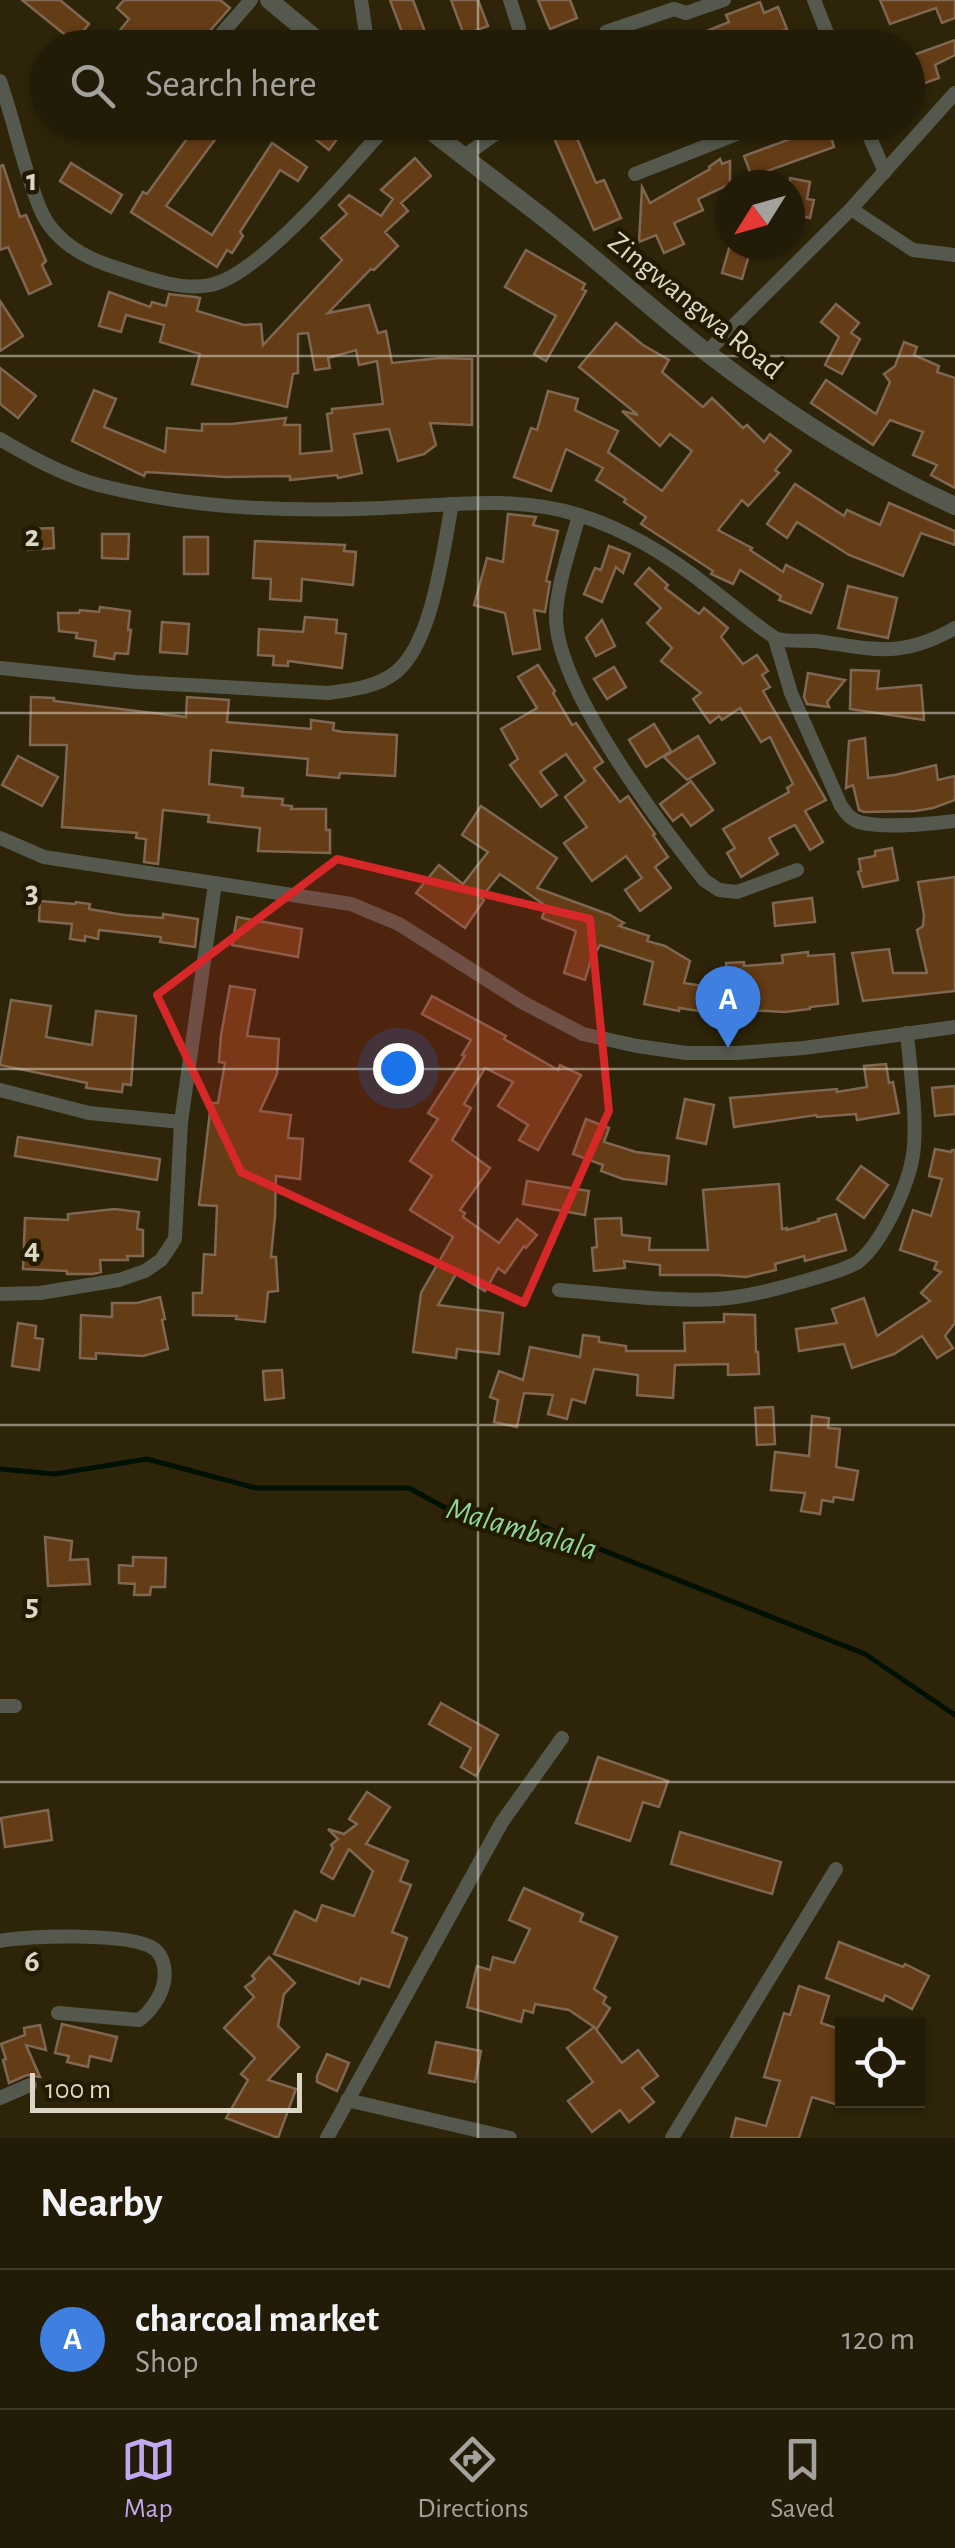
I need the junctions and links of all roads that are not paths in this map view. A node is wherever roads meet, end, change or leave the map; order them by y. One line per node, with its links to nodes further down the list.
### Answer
1 (251, 0): 7 (street)
2 (269, 0): 8 (street)
3 (361, 0): 9 (street)
4 (510, 0): 10 (street)
5 (724, 0): 11 (street)
6 (814, 0): 12 (street)
7 (225, 30)
8 (305, 30)
9 (365, 30)
10 (519, 30)
11 (612, 30)
12 (826, 30)
13 (0, 81): 16 (street)
14 (955, 93): 15 (street)
15 (925, 126)
16 (374, 140)
17 (442, 140): 22 (street, Zingwangwa Road)
18 (487, 140): 22 (street)
19 (721, 140): 24 (street)
20 (871, 140): 23 (street)
21 (913, 140): 23 (street)
22 (463, 157): 27 (street, Zingwangwa Road)
23 (884, 172): 25 (street)
24 (634, 174)
25 (851, 209): 26 (street); 27 (street)
26 (955, 254)
27 (706, 353): 30 (street, Zingwangwa Road)
28 (0, 438): 29 (street)
29 (452, 504): 31 (street); 34 (street)
30 (955, 506)
31 (579, 515): 33 (street); 37 (street)
32 (955, 628): 33 (street)
33 (775, 639): 35 (street)
34 (0, 668)
35 (955, 820)
36 (0, 838): 38 (street)
37 (797, 870)
38 (215, 884): 40 (street); 42 (street)
39 (955, 1027): 40 (street)
40 (907, 1033): 43 (street)
41 (0, 1090): 42 (street)
42 (181, 1122): 44 (street)
43 (558, 1290)
44 (0, 1294)
45 (562, 1738): 51 (street)
46 (836, 1869): 54 (street)
47 (0, 1941): 48 (street)
48 (58, 2013)
49 (30, 2085): 50 (street)
50 (0, 2098)
51 (346, 2100): 52 (street); 53 (street)
52 (327, 2138)
53 (510, 2138)
54 (672, 2138)

